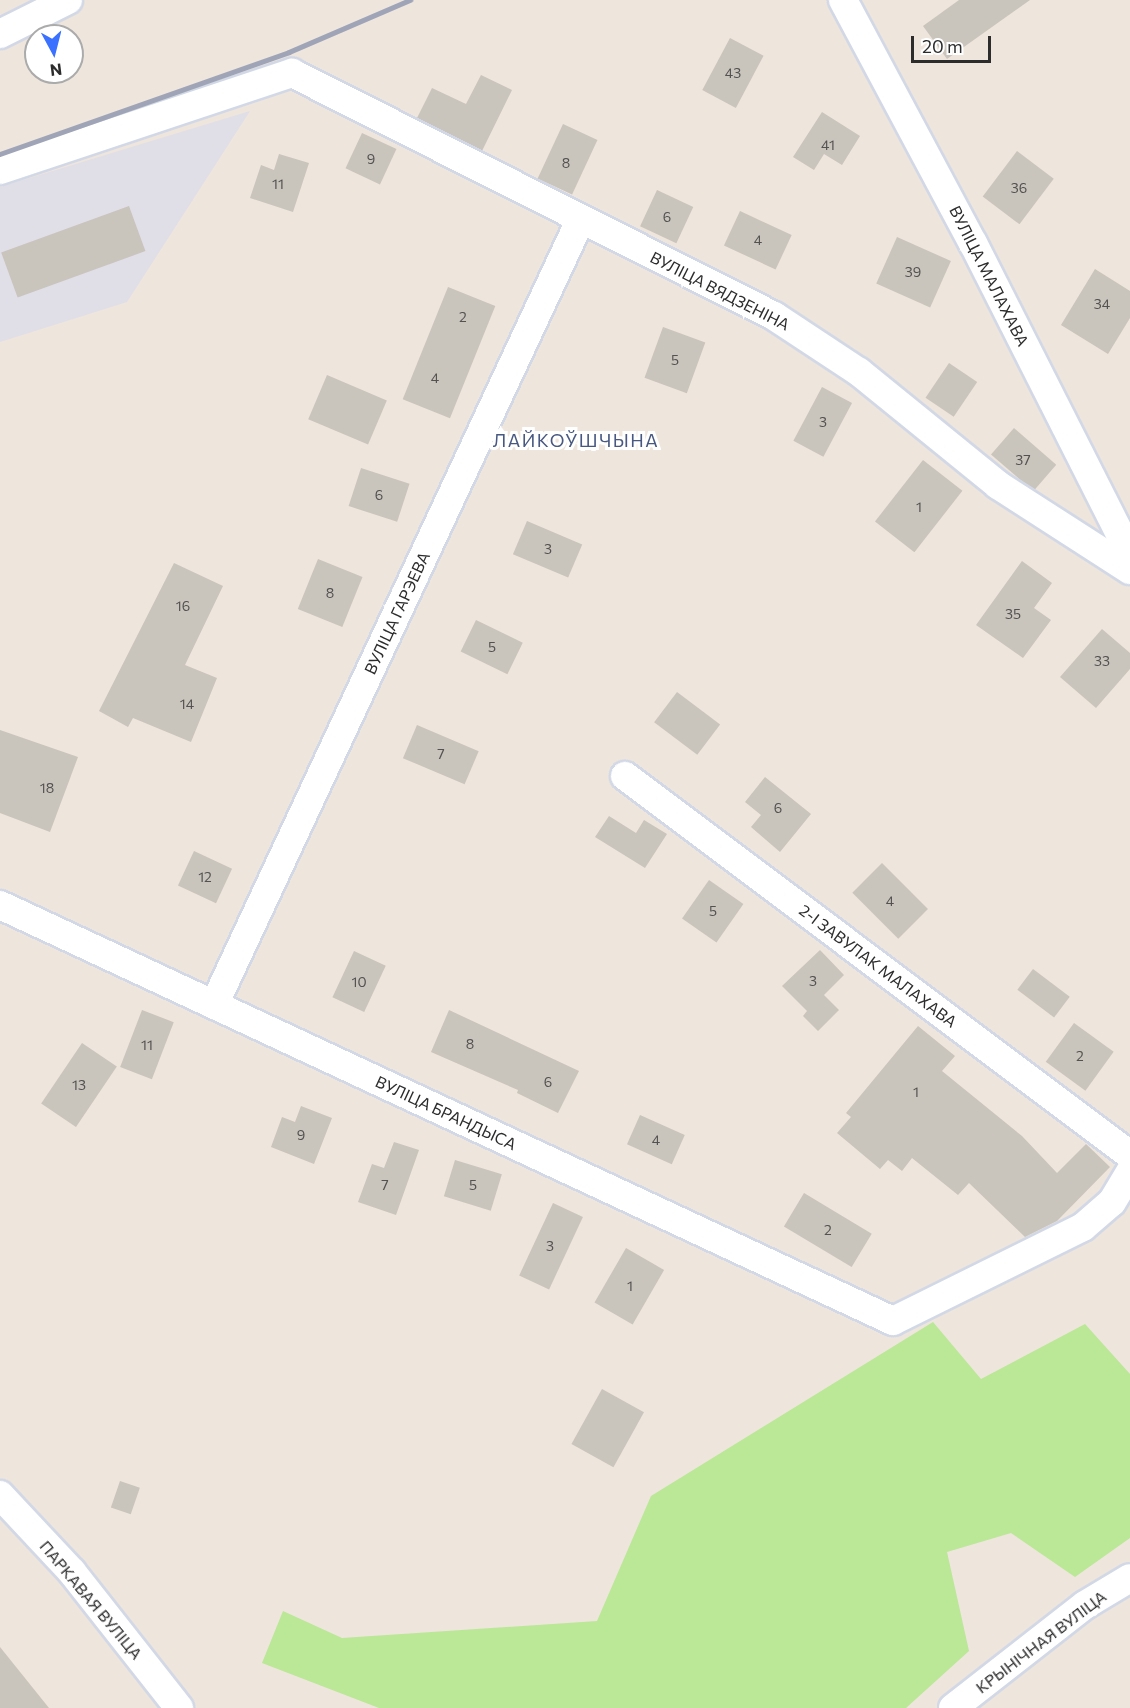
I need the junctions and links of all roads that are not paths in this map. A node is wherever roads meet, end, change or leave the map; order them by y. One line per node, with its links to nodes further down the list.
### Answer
1 (68, 0): 3 (street)
2 (843, 0): 6 (street, ВУЛІЦА МАЛАХАВА)
3 (0, 34)
4 (0, 170): 5 (street, ВУЛІЦА ВЯДЗЕНІНА)
5 (580, 221): 7 (street, ВУЛІЦА ВЯДЗЕНІНА); 10 (street, ВУЛІЦА ГАРЭЕВА)
6 (1130, 555)
7 (1130, 570)
8 (625, 777): 11 (street, 2-І ЗАВУЛАК МАЛАХАВА)
9 (0, 905): 10 (street, ВУЛІЦА БРАНДЫСА)
10 (214, 1005): 12 (street, ВУЛІЦА БРАНДЫСА)
11 (1130, 1155)
12 (1130, 1172)
13 (0, 1495): 15 (street, ПАРКАВАЯ ВУЛІЦА)
14 (1130, 1578): 16 (street, КРЫНІЧНАЯ ВУЛІЦА)
15 (179, 1708)
16 (952, 1708)

